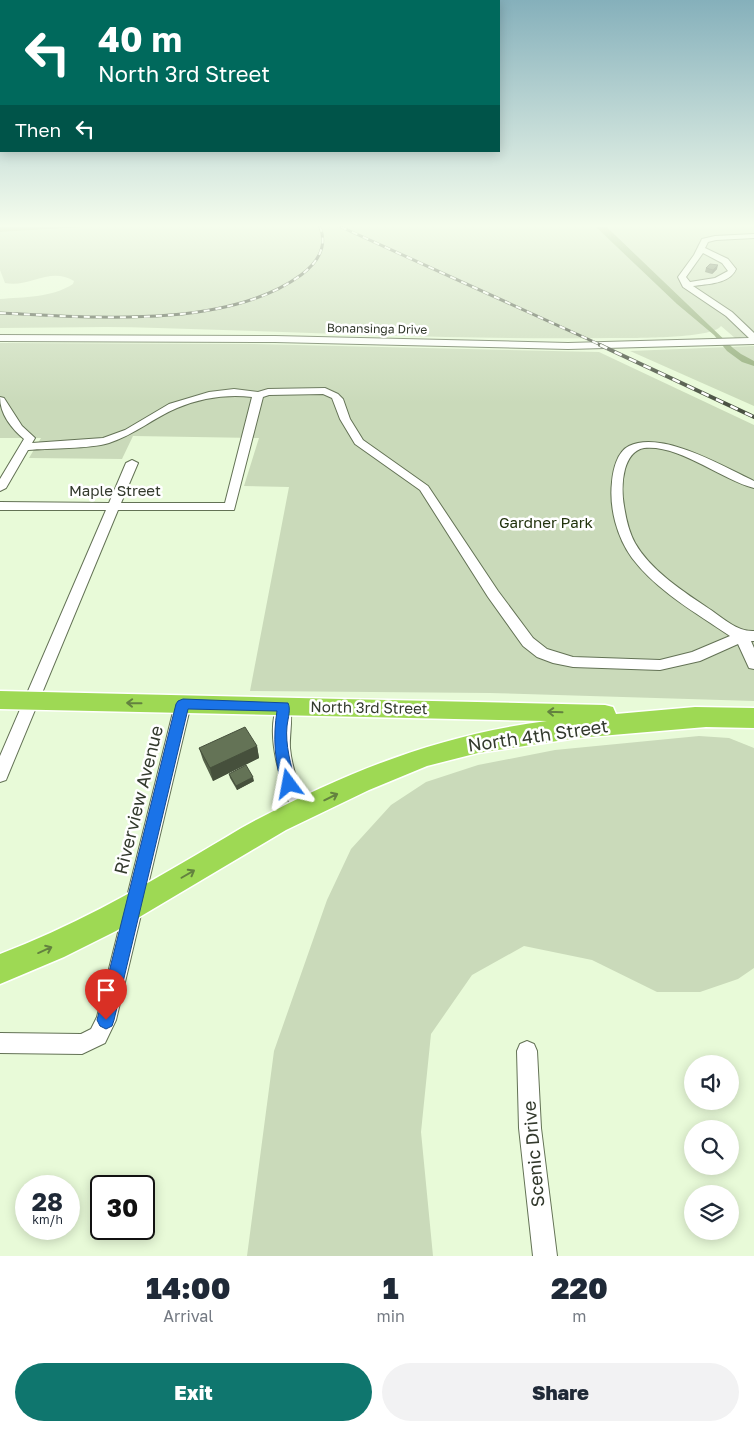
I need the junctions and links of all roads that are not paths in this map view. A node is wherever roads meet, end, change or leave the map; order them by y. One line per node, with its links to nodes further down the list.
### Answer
1 (687, 286): 3 (street)
2 (0, 338): 3 (street, Bonansinga Drive)
3 (754, 340)
4 (258, 395): 6 (street); 11 (street, Maple Street); 12 (street)
5 (0, 400): 6 (street)
6 (27, 442): 9 (street)
7 (132, 463): 11 (street)
8 (754, 485): 12 (street)
9 (0, 488)
10 (0, 506): 11 (street, Maple Street)
11 (112, 506): 15 (street)
12 (748, 636): 13 (street)
13 (754, 664)
14 (0, 700): 15 (highway, North 3rd Street)
15 (30, 701): 16 (highway, North 3rd Street, one-way to 15); 20 (street)
16 (183, 704): 17 (highway, North 3rd Street); 22 (street, Riverview Avenue)
17 (284, 706): 18 (highway, North 3rd Street, one-way to 17); 21 (street)
18 (708, 717): 19 (highway); 21 (highway, North 4th Street, one-way to 18)
19 (754, 718)
20 (0, 775)
21 (301, 812): 22 (highway, North 4th Street, one-way to 21)
22 (134, 906): 23 (highway, North 4th Street, one-way to 22); 24 (street, Riverview Avenue)
23 (0, 969)
24 (0, 1043)
25 (527, 1051): 26 (street, Scenic Drive)
26 (545, 1256)

